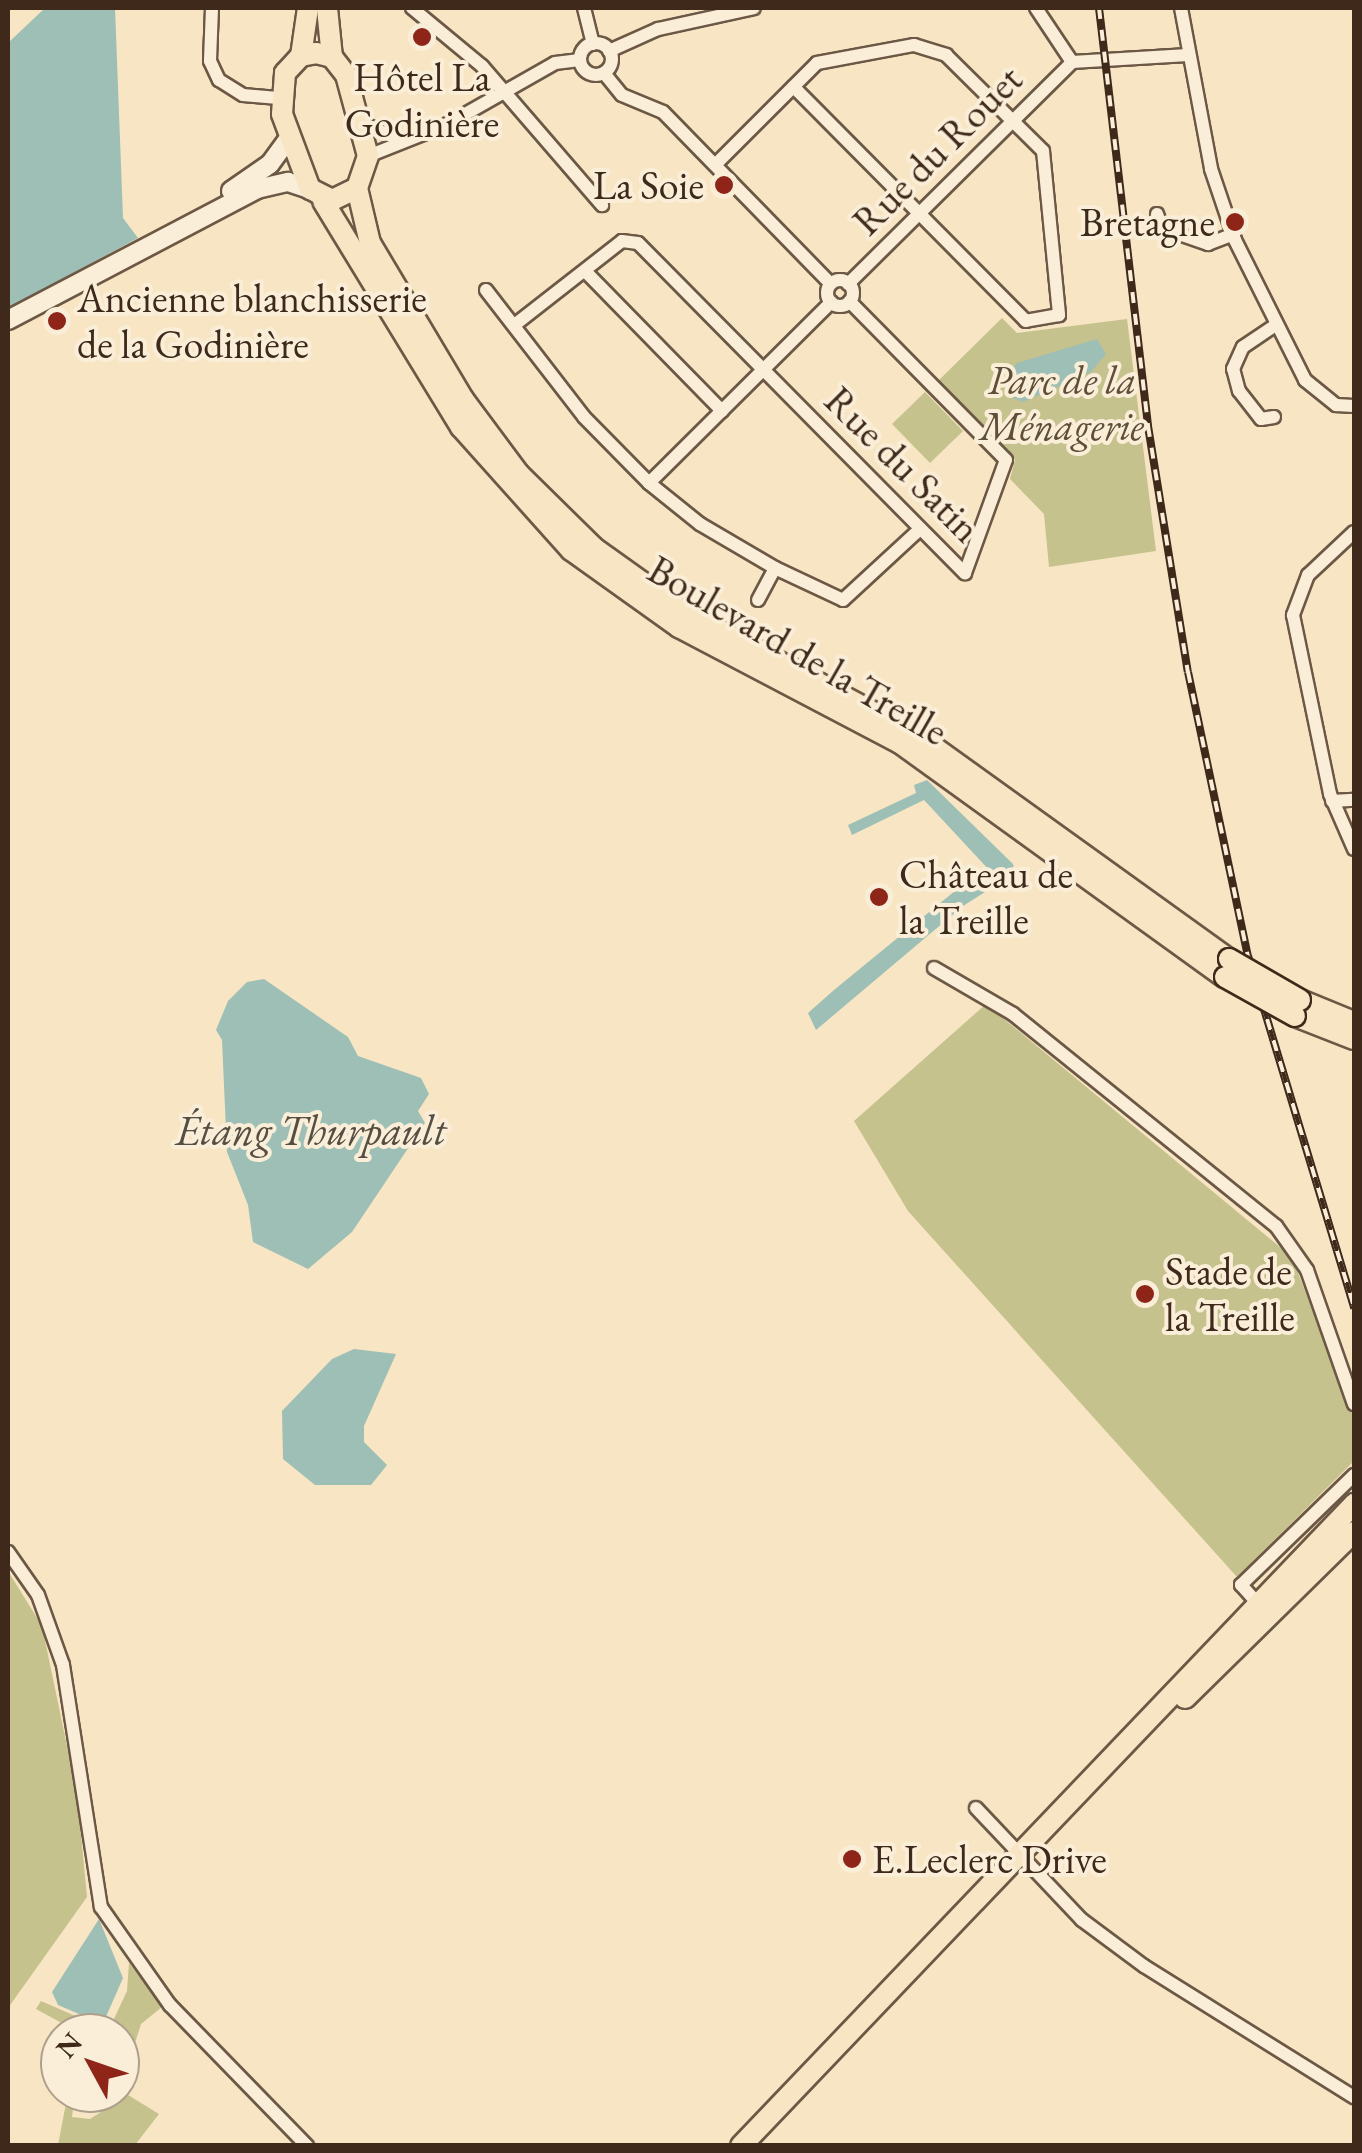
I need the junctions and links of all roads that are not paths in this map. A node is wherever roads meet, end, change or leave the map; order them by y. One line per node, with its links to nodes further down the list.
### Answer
1 (212, 8): 19 (street)
2 (308, 8): 11 (main road)
3 (327, 8): 13 (main road)
4 (412, 8): 18 (street)
5 (584, 8): 9 (street)
6 (754, 8): 10 (street)
7 (1036, 8): 15 (street)
8 (1181, 8): 12 (street)
9 (593, 44): 10 (street); 14 (street)
10 (609, 51): 16 (street)
11 (301, 56): 13 (main road); 19 (main road)
12 (1188, 56): 15 (street); 32 (street)
13 (332, 57): 21 (main road)
14 (580, 60): 16 (street); 18 (street)
15 (1072, 62): 20 (street, Rue du Rouet)
16 (604, 72): 25 (street)
17 (794, 87): 20 (street); 25 (street); 29 (street)
18 (500, 92): 23 (street); 28 (street)
19 (281, 98): 22 (main road, Boulevard de la Treille)
20 (1012, 121): 29 (street, Rue du Rouet); 29 (street)
21 (362, 123): 23 (street); 24 (main road)
22 (288, 139): 27 (main road, Boulevard de la Treille); 31 (main road)
23 (401, 140): 24 (street)
24 (368, 156): 26 (main road)
25 (715, 165): 34 (street)
26 (358, 188): 27 (main road); 55 (main road, Boulevard de la Treille)
27 (316, 195): 31 (main road); 55 (main road, Boulevard de la Treille)
28 (602, 204)
29 (918, 214): 35 (street, Rue du Rouet)
30 (1157, 214): 32 (street)
31 (180, 225): 39 (main road)
32 (1234, 234): 41 (street)
33 (585, 271): 40 (street, Rue du Satin); 42 (street, Rue du Satin); 44 (street)
34 (831, 284): 35 (street, Rue du Rouet); 38 (street, Rue du Rouet)
35 (848, 284): 37 (street, Rue du Rouet)
36 (486, 290): 40 (street)
37 (849, 301): 38 (street); 47 (street, Rue du Satin)
38 (831, 302): 42 (street)
39 (8, 320)
40 (517, 323): 46 (street)
41 (1276, 325): 43 (street); 45 (street)
42 (764, 369): 44 (street); 47 (street, Rue du Satin)
43 (1354, 406)
44 (722, 411): 46 (street)
45 (1274, 417)
46 (649, 483): 49 (street)
47 (920, 528): 49 (street)
48 (1353, 537): 52 (street)
49 (775, 568): 50 (street)
50 (758, 600)
51 (1354, 800): 52 (street)
52 (1332, 801): 53 (street)
53 (1354, 849)
54 (934, 968): 59 (street)
55 (1227, 968): 56 (main road, Boulevard de la Treille, bridge)
56 (1297, 1008): 57 (main road, Boulevard de la Treille); 58 (main road, Boulevard de la Treille)
57 (1354, 1022)
58 (1354, 1038)
59 (1354, 1404)
60 (1354, 1475): 64 (street)
61 (1354, 1504): 64 (main road)
62 (1354, 1532): 65 (main road)
63 (8, 1552): 70 (street)
64 (1258, 1604): 65 (street); 67 (main road)
65 (1281, 1608): 67 (main road)
66 (976, 1808): 68 (street)
67 (1062, 1811): 68 (main road)
68 (1021, 1853): 69 (street); 71 (main road)
69 (1354, 2097)
70 (307, 2146)
71 (741, 2146)

